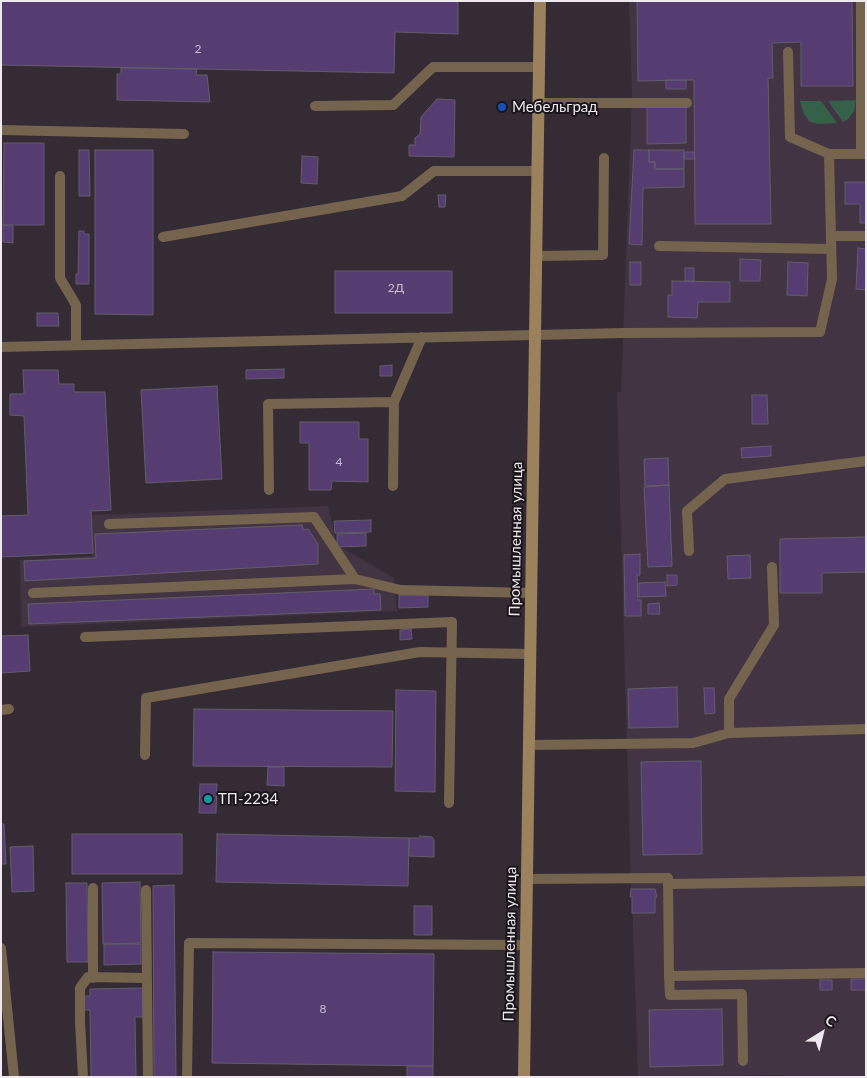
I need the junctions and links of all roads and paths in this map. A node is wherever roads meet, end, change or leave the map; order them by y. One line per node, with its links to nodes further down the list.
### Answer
1 (540, 1): 4 (street, Промышленная улица)
2 (862, 1): 11 (lane)
3 (788, 52): 10 (lane)
4 (539, 67): 5 (street, Промышленная улица); 7 (lane)
5 (538, 103): 6 (lane); 13 (street, Промышленная улица)
6 (687, 103)
7 (316, 106)
8 (1, 130): 9 (lane)
9 (184, 134)
10 (829, 154): 11 (lane); 15 (lane)
11 (863, 154)
12 (604, 158): 20 (lane)
13 (538, 171): 17 (lane); 20 (street, Промышленная улица)
14 (60, 176): 23 (lane)
15 (831, 236): 16 (lane); 19 (lane)
16 (866, 236)
17 (163, 237)
18 (659, 246): 19 (lane)
19 (831, 249): 21 (lane)
20 (537, 256): 21 (street, Промышленная улица)
21 (536, 335): 22 (lane); 33 (street, Промышленная улица)
22 (422, 337): 23 (lane); 25 (lane)
23 (76, 345): 24 (lane)
24 (1, 347)
25 (394, 402): 27 (lane); 28 (lane)
26 (866, 461): 30 (lane)
27 (393, 486)
28 (269, 490)
29 (108, 524): 32 (lane)
30 (689, 551)
31 (772, 567): 39 (lane)
32 (355, 579): 33 (lane); 34 (lane)
33 (532, 592): 37 (street, Промышленная улица)
34 (33, 593)
35 (85, 637): 36 (lane)
36 (452, 652): 37 (lane); 41 (lane); 42 (lane)
37 (531, 654): 40 (street, Промышленная улица)
38 (866, 730): 39 (lane)
39 (729, 733): 40 (lane)
40 (529, 745): 43 (street, Промышленная улица)
41 (145, 755)
42 (449, 803)
43 (527, 879): 45 (lane); 48 (street, Промышленная улица)
44 (866, 882): 45 (lane)
45 (668, 884): 51 (lane)
46 (93, 888): 52 (lane)
47 (146, 890): 53 (lane)
48 (526, 946): 58 (lane); 59 (street, Промышленная улица)
49 (1, 948): 55 (lane)
50 (866, 973): 51 (lane)
51 (669, 976): 54 (lane)
52 (93, 978): 53 (lane); 56 (lane)
53 (147, 978): 57 (lane)
54 (743, 1061)
55 (14, 1077)
56 (83, 1077)
57 (148, 1077)
58 (187, 1077)
59 (524, 1077)

